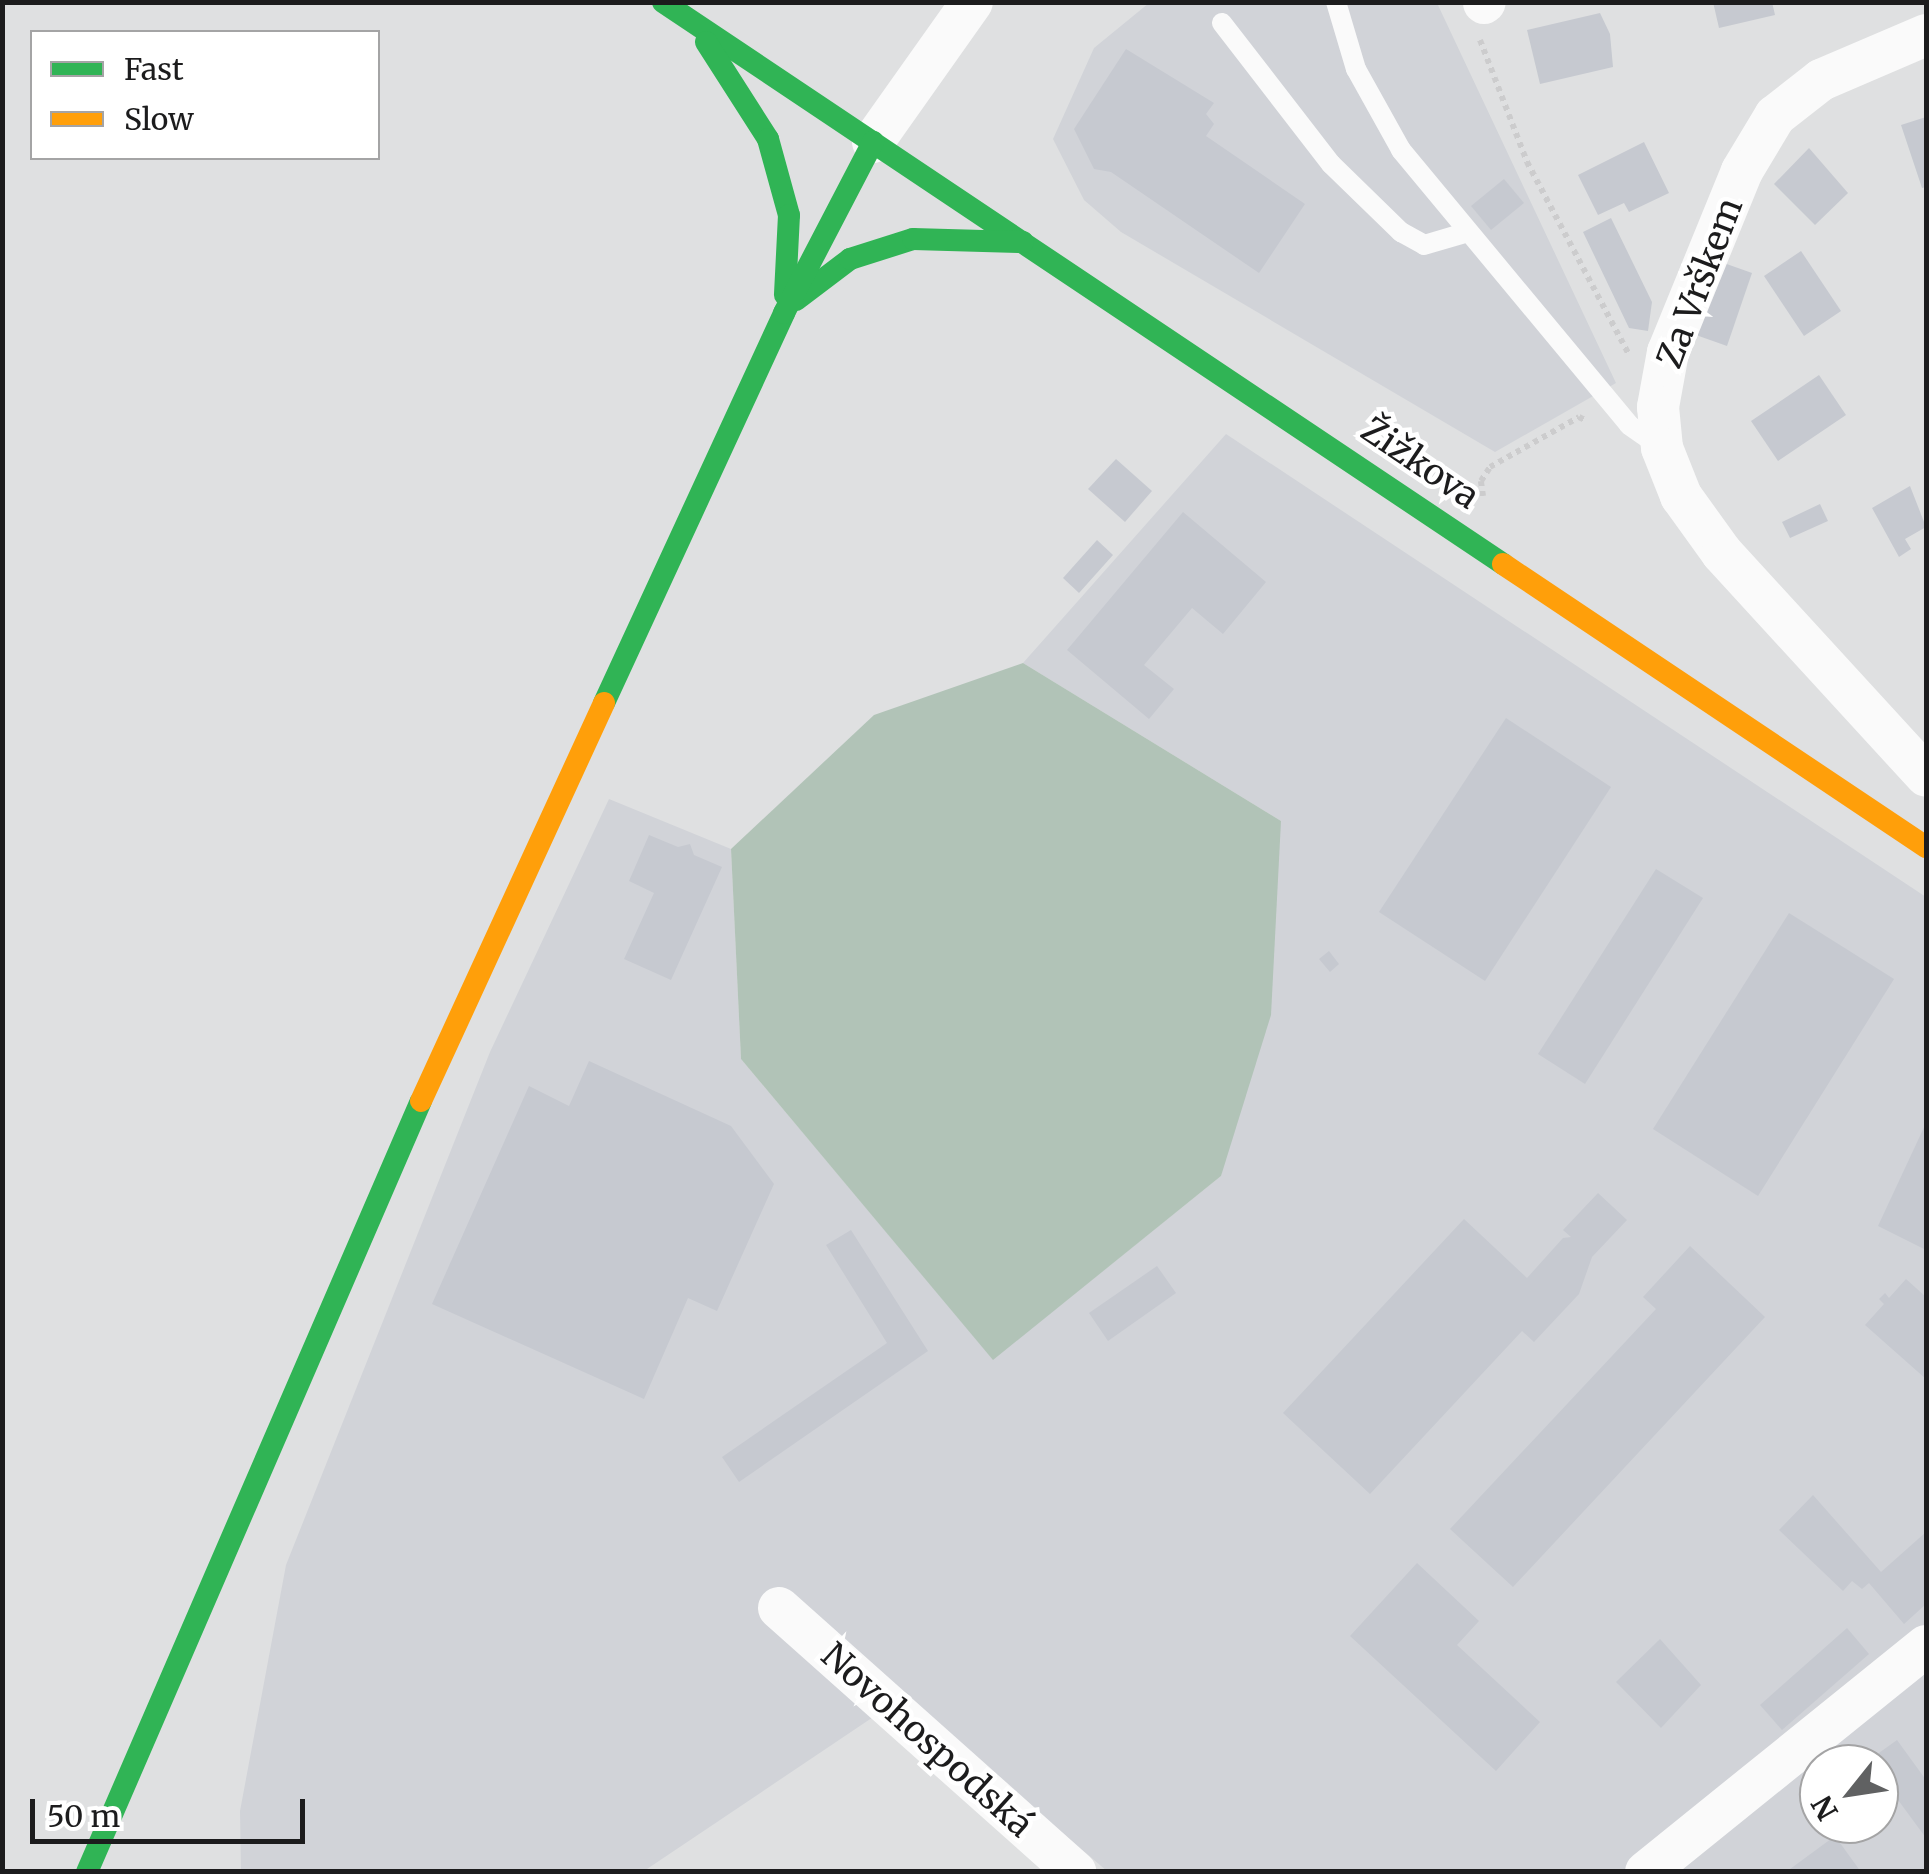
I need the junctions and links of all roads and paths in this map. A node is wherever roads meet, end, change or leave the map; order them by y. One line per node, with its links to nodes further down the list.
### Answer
1 (663, 2): 5 (main road, Žižkova)
2 (972, 2): 8 (street)
3 (1336, 2): 9 (lane)
4 (1484, 3): 12 (path)
5 (690, 20): 8 (main road, Žižkova); 11 (main road)
6 (1222, 23): 9 (lane)
7 (1926, 35): 12 (street, Za Vrškem)
8 (873, 142): 10 (main road, Žižkova); 11 (main road)
9 (1466, 233): 12 (lane)
10 (1025, 242): 11 (main road); 13 (main road, Žižkova)
11 (784, 313): 18 (main road)
12 (1650, 427): 13 (path); 14 (street)
13 (1502, 560): 15 (main road, Žižkova)
14 (1926, 776)
15 (1926, 847)
16 (779, 1608): 19 (street, Novohospodská)
17 (1926, 1646): 20 (street)
18 (87, 1872)
19 (1075, 1872)
20 (1646, 1872)

